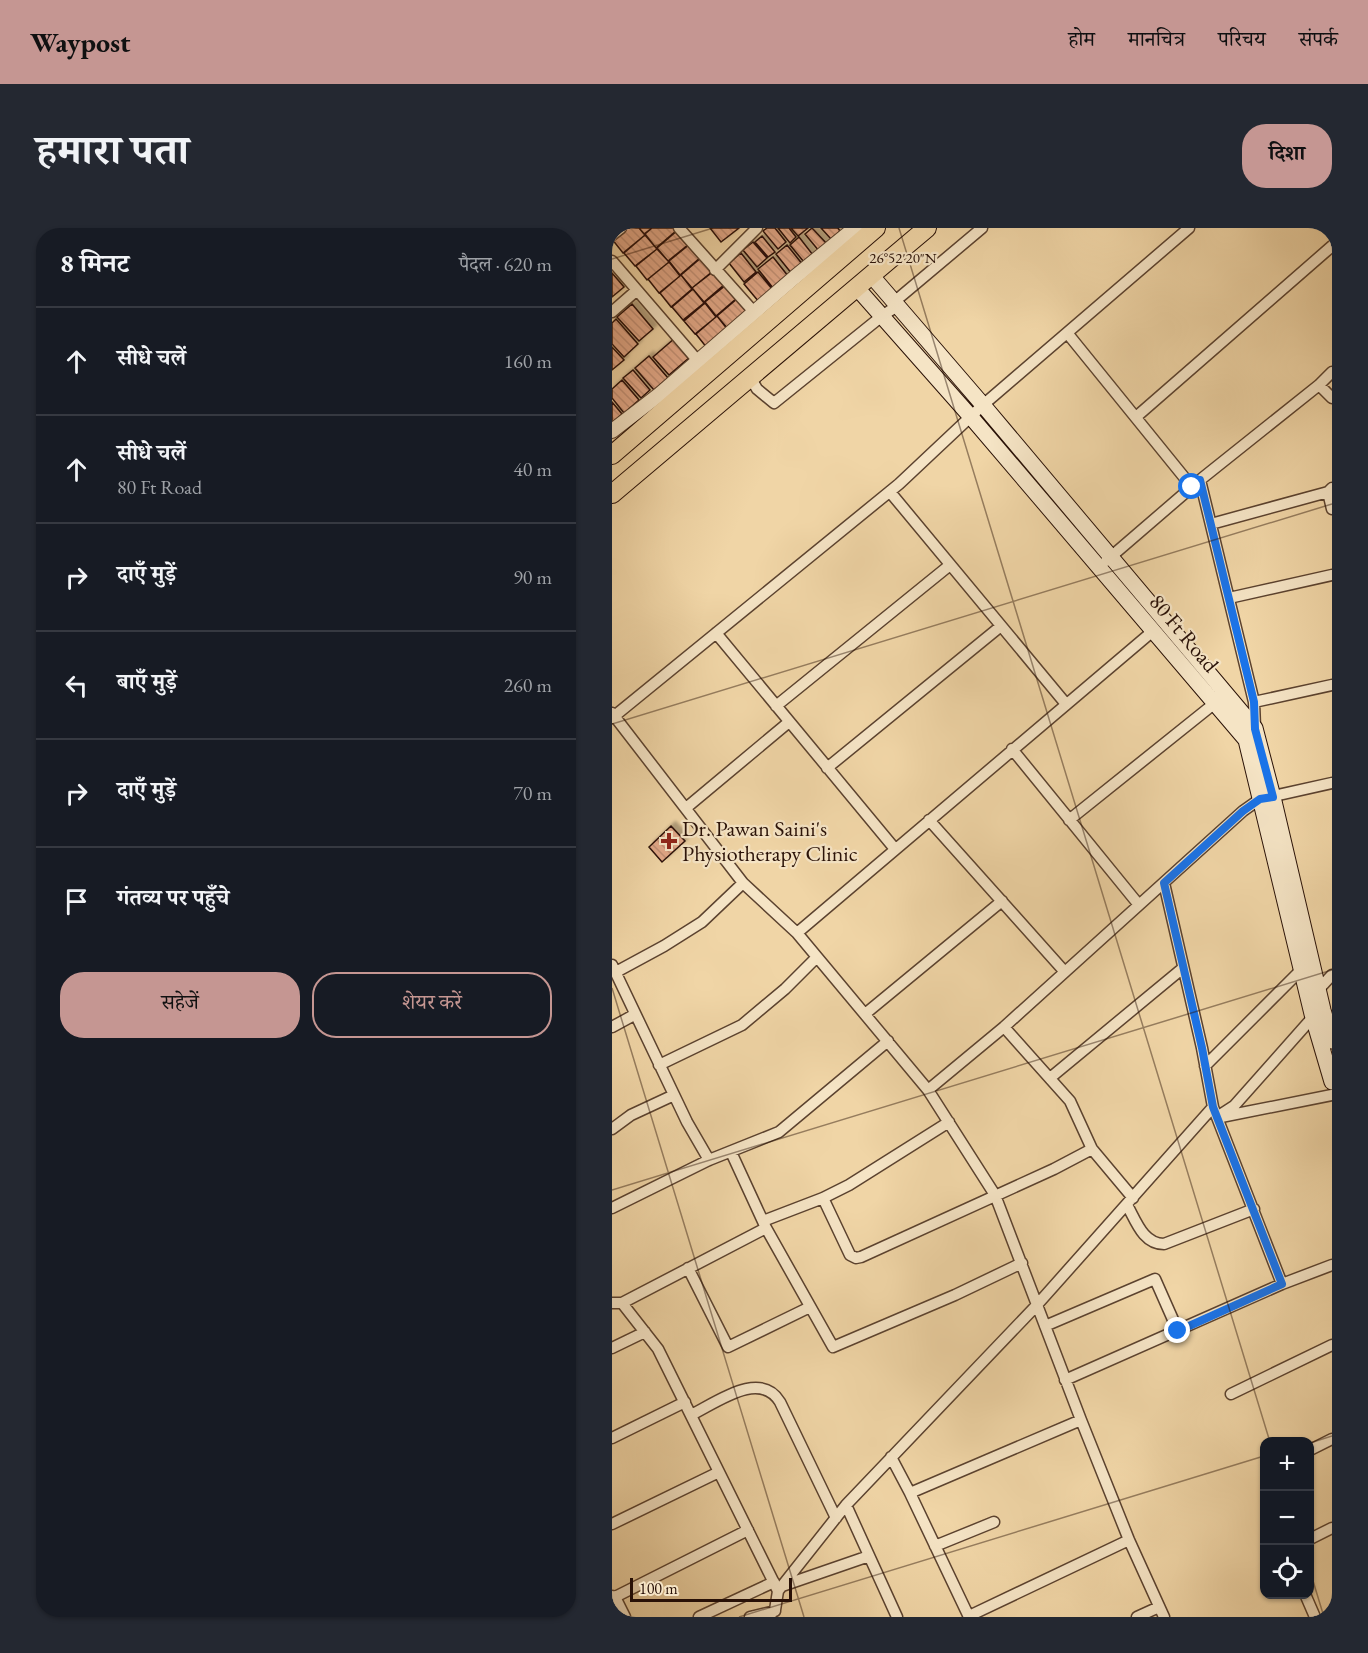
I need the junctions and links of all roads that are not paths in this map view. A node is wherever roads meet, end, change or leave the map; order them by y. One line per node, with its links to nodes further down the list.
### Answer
1 (621, 228): 9 (street)
2 (679, 228): 12 (street)
3 (758, 228): 12 (street)
4 (855, 228): 18 (street)
5 (876, 228): 30 (highway)
6 (927, 228): 13 (highway)
7 (982, 228): 16 (street)
8 (1189, 228): 20 (street)
9 (612, 235)
10 (1332, 246): 28 (street)
11 (612, 261): 15 (street)
12 (715, 270): 18 (street)
13 (871, 275): 14 (highway); 16 (main road, 80 Ft Road)
14 (857, 288): 19 (main road, 80 Ft Road); 34 (highway)
15 (637, 290): 17 (street); 21 (street)
16 (896, 304): 19 (street); 26 (main road, 80 Ft Road)
17 (612, 312)
18 (754, 312): 21 (street)
19 (882, 316): 23 (street); 27 (main road, 80 Ft Road)
20 (1068, 334): 26 (street); 28 (street)
21 (698, 361): 29 (street)
22 (1332, 372): 24 (street)
23 (753, 382)
24 (1318, 385): 25 (street); 31 (street)
25 (1332, 398)
26 (984, 405): 27 (street); 37 (main road, 80 Ft Road)
27 (970, 417): 33 (street); 37 (main road, 80 Ft Road)
28 (1136, 417): 31 (street)
29 (612, 431)
30 (612, 454)
31 (1196, 484): 36 (street); 37 (street)
32 (1330, 490): 35 (street); 36 (street)
33 (890, 492): 38 (street); 43 (street)
34 (612, 494)
35 (1332, 509)
36 (1211, 524): 40 (street)
37 (1104, 562): 42 (main road, 80 Ft Road); 51 (main road, 80 Ft Road)
38 (950, 565): 41 (street); 48 (street)
39 (1332, 574): 40 (street)
40 (1229, 598): 45 (street)
41 (1001, 626): 47 (street); 53 (street)
42 (1153, 631): 46 (main road, 80 Ft Road); 47 (street)
43 (716, 633): 48 (street); 49 (street)
44 (1332, 685): 45 (street)
45 (1254, 702): 51 (street)
46 (1215, 703): 55 (main road, 80 Ft Road); 58 (street)
47 (1066, 704): 52 (street)
48 (776, 706): 50 (street)
49 (613, 716): 56 (street)
50 (789, 722): 53 (street); 56 (street)
51 (1255, 729): 55 (main road, 80 Ft Road)
52 (1012, 749): 57 (street); 58 (street)
53 (827, 768): 59 (street)
54 (1332, 783): 55 (street)
55 (1266, 798): 61 (street); 68 (main road, 80 Ft Road); 71 (main road, 80 Ft Road)
56 (686, 808): 60 (street)
57 (929, 820): 59 (street); 62 (street)
58 (1069, 820): 63 (street)
59 (895, 849): 64 (street)
60 (743, 883): 64 (street); 67 (street)
61 (1164, 883): 63 (street); 66 (street)
62 (1002, 902): 69 (street); 72 (street)
63 (1139, 905): 69 (street)
64 (796, 933): 65 (street)
65 (817, 957): 72 (street); 79 (street)
66 (1183, 968): 80 (street); 81 (street)
67 (614, 969): 73 (street)
68 (1301, 970): 74 (main road, 80 Ft Road); 80 (street)
69 (1064, 971): 76 (street)
70 (1332, 975): 71 (street)
71 (1318, 990): 78 (main road, 80 Ft Road)
72 (865, 1014): 77 (street)
73 (634, 1015): 75 (street); 79 (street)
74 (1313, 1017): 82 (main road, 80 Ft Road); 86 (street)
75 (612, 1027)
76 (1004, 1027): 81 (street); 83 (street)
77 (888, 1041): 83 (street); 90 (street)
78 (1332, 1041)
79 (659, 1065): 84 (street)
80 (1205, 1066): 86 (street)
81 (1050, 1078): 89 (street)
82 (1332, 1082)
83 (928, 1090): 87 (street)
84 (674, 1095): 88 (street); 91 (street)
85 (1332, 1095): 86 (street)
86 (1216, 1114): 94 (street); 96 (street)
87 (949, 1122): 92 (street); 93 (street)
88 (612, 1129)
89 (1092, 1149): 92 (street); 94 (street)
90 (731, 1152): 91 (street); 97 (street)
91 (709, 1160): 95 (street)
92 (995, 1195): 93 (street); 98 (street)
93 (823, 1198): 97 (street)
94 (1130, 1201): 96 (street); 103 (street)
95 (612, 1208)
96 (1254, 1209): 101 (street)
97 (764, 1225): 100 (street); 104 (street)
98 (1022, 1263): 103 (street); 104 (street)
99 (1332, 1265): 101 (street)
100 (688, 1268): 102 (street); 104 (street)
101 (1282, 1284): 106 (street)
102 (617, 1303): 107 (street)
103 (1036, 1306): 105 (street); 118 (street)
104 (810, 1307)
105 (1045, 1326): 106 (street); 110 (street)
106 (1178, 1331): 110 (street)
107 (645, 1332): 109 (street); 112 (street)
108 (1332, 1345): 111 (street)
109 (612, 1348)
110 (1065, 1380): 114 (street)
111 (1231, 1394)
112 (685, 1402): 113 (street); 115 (street)
113 (691, 1415): 119 (street); 122 (street)
114 (1081, 1420): 120 (street); 128 (street)
115 (612, 1437)
116 (1332, 1439): 117 (street)
117 (1314, 1448)
118 (891, 1457): 120 (street); 121 (street)
119 (719, 1472): 124 (street); 126 (street)
120 (910, 1493): 129 (street)
121 (846, 1505): 122 (street); 130 (street)
122 (836, 1518): 131 (street)
123 (994, 1522): 129 (street)
124 (612, 1524)
125 (1332, 1528): 127 (street)
126 (748, 1530): 131 (street); 132 (street)
127 (1314, 1537)
128 (1130, 1540): 134 (street); 136 (street)
129 (935, 1546): 136 (street)
130 (869, 1556): 131 (street); 140 (street)
131 (778, 1586): 135 (street); 138 (street)
132 (614, 1596): 137 (street)
133 (1307, 1599): 142 (street)
134 (1161, 1612): 141 (street)
135 (773, 1615): 139 (street)
136 (969, 1616)
137 (625, 1617)
138 (699, 1617)
139 (750, 1617)
140 (896, 1617)
141 (1137, 1617)
142 (1315, 1617)

